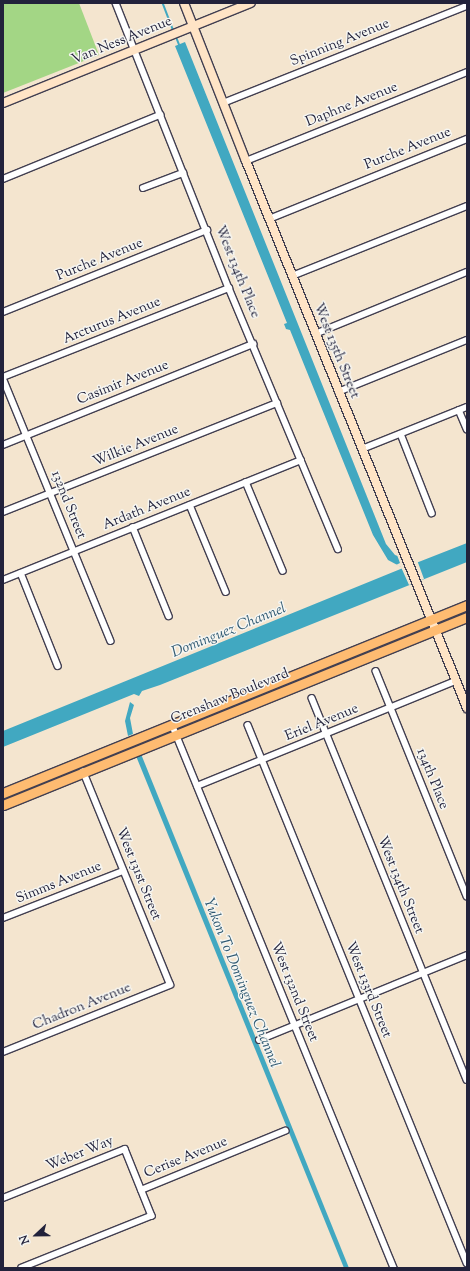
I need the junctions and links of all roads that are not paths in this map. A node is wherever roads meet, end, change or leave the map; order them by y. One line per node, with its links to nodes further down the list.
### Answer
1 (116, 3): 6 (street, West 134th Place)
2 (184, 3): 5 (street, West 135th Street)
3 (251, 3): 5 (street, Van Ness Avenue)
4 (467, 6): 9 (street, Spinning Avenue)
5 (192, 26): 6 (street, Van Ness Avenue); 9 (street, West 135th Street)
6 (135, 50): 8 (street, Van Ness Avenue); 10 (street, West 134th Place)
7 (467, 72): 12 (street, Daphne Avenue)
8 (3, 103)
9 (223, 103): 12 (street, West 135th Street)
10 (160, 115): 13 (street, West 134th Place); 14 (street)
11 (467, 139): 17 (street, Purche Avenue)
12 (246, 161): 17 (street, West 135th Street)
13 (184, 173): 15 (street); 18 (street, West 134th Place)
14 (3, 179)
15 (143, 188)
16 (467, 206): 20 (street)
17 (269, 219): 20 (street, West 135th Street)
18 (207, 230): 21 (street, West 134th Place); 22 (street, Purche Avenue)
19 (467, 272): 23 (street)
20 (292, 276): 23 (street, West 135th Street)
21 (229, 288): 25 (street, West 134th Place); 26 (street, Arcturus Avenue)
22 (3, 312)
23 (315, 334): 27 (street, West 135th Street)
24 (467, 340): 27 (street)
25 (253, 344): 28 (street, West 134th Place); 33 (street, Casimir Avenue)
26 (3, 377): 33 (street, 132nd Street)
27 (338, 392): 35 (street, West 135th Street)
28 (277, 403): 36 (street, West 134th Place); 38 (street, Wilkie Avenue)
29 (467, 407): 30 (street)
30 (460, 410): 31 (street); 32 (street)
31 (467, 429)
32 (401, 434): 35 (street); 41 (street)
33 (27, 435): 34 (street, Casimir Avenue); 38 (street, 132nd Street)
34 (3, 445)
35 (362, 449): 52 (street, West 135th Street)
36 (300, 460): 37 (street, Ardath Avenue); 43 (street, West 134th Place)
37 (246, 482): 39 (street, Ardath Avenue); 45 (street)
38 (50, 493): 40 (street, Wilkie Avenue); 44 (street, 132nd Street)
39 (190, 505): 42 (street, Ardath Avenue); 48 (street)
40 (3, 512)
41 (432, 513)
42 (133, 527): 44 (street, Ardath Avenue); 50 (street)
43 (338, 549)
44 (74, 551): 46 (street, Ardath Avenue); 54 (street, 132nd Street)
45 (283, 571)
46 (21, 573): 47 (street, Ardath Avenue); 55 (street)
47 (3, 580)
48 (226, 592)
49 (467, 605): 52 (main road, Crenshaw Boulevard)
50 (169, 616)
51 (467, 617): 53 (main road, Crenshaw Boulevard)
52 (431, 620): 53 (street, West 135th Street); 61 (main road, Crenshaw Boulevard)
53 (435, 630): 57 (street, West 135th Street); 63 (main road, Crenshaw Boulevard)
54 (111, 641)
55 (58, 666)
56 (376, 671): 59 (street, 134th Place)
57 (456, 681): 59 (street, Eriel Avenue); 60 (street, West 135th Street)
58 (312, 698): 64 (street, West 134th Street)
59 (391, 708): 64 (street, Eriel Avenue); 72 (street, 134th Place)
60 (467, 708)
61 (172, 724): 63 (street, West 132nd Street); 66 (main road, Crenshaw Boulevard)
62 (248, 725): 65 (street, West 133rd Street)
63 (176, 734): 67 (main road, Crenshaw Boulevard); 68 (street, West 132nd Street)
64 (326, 734): 65 (street, Eriel Avenue); 75 (street, West 134th Street)
65 (262, 760): 68 (street, Eriel Avenue); 77 (street, West 133rd Street)
66 (80, 762): 67 (main road); 69 (main road, Crenshaw Boulevard)
67 (83, 772): 70 (main road, Crenshaw Boulevard); 71 (street, West 131st Street)
68 (197, 786): 78 (street, West 132nd Street)
69 (3, 793)
70 (3, 805)
71 (123, 871): 73 (street, Simms Avenue); 76 (street, West 131st Street)
72 (467, 896)
73 (3, 918)
74 (467, 955): 75 (street)
75 (423, 974): 77 (street); 81 (street, West 134th Street)
76 (170, 985): 80 (street, Chadron Avenue)
77 (359, 999): 78 (street); 85 (street, West 133rd Street)
78 (294, 1026): 79 (street); 87 (street, West 132nd Street)
79 (259, 1040)
80 (3, 1052)
81 (467, 1080)
82 (285, 1131): 83 (street, Cerise Avenue)
83 (141, 1190): 84 (street, Weber Way); 86 (street, Cerise Avenue)
84 (3, 1198)
85 (467, 1263)
86 (22, 1268)
87 (394, 1268)

